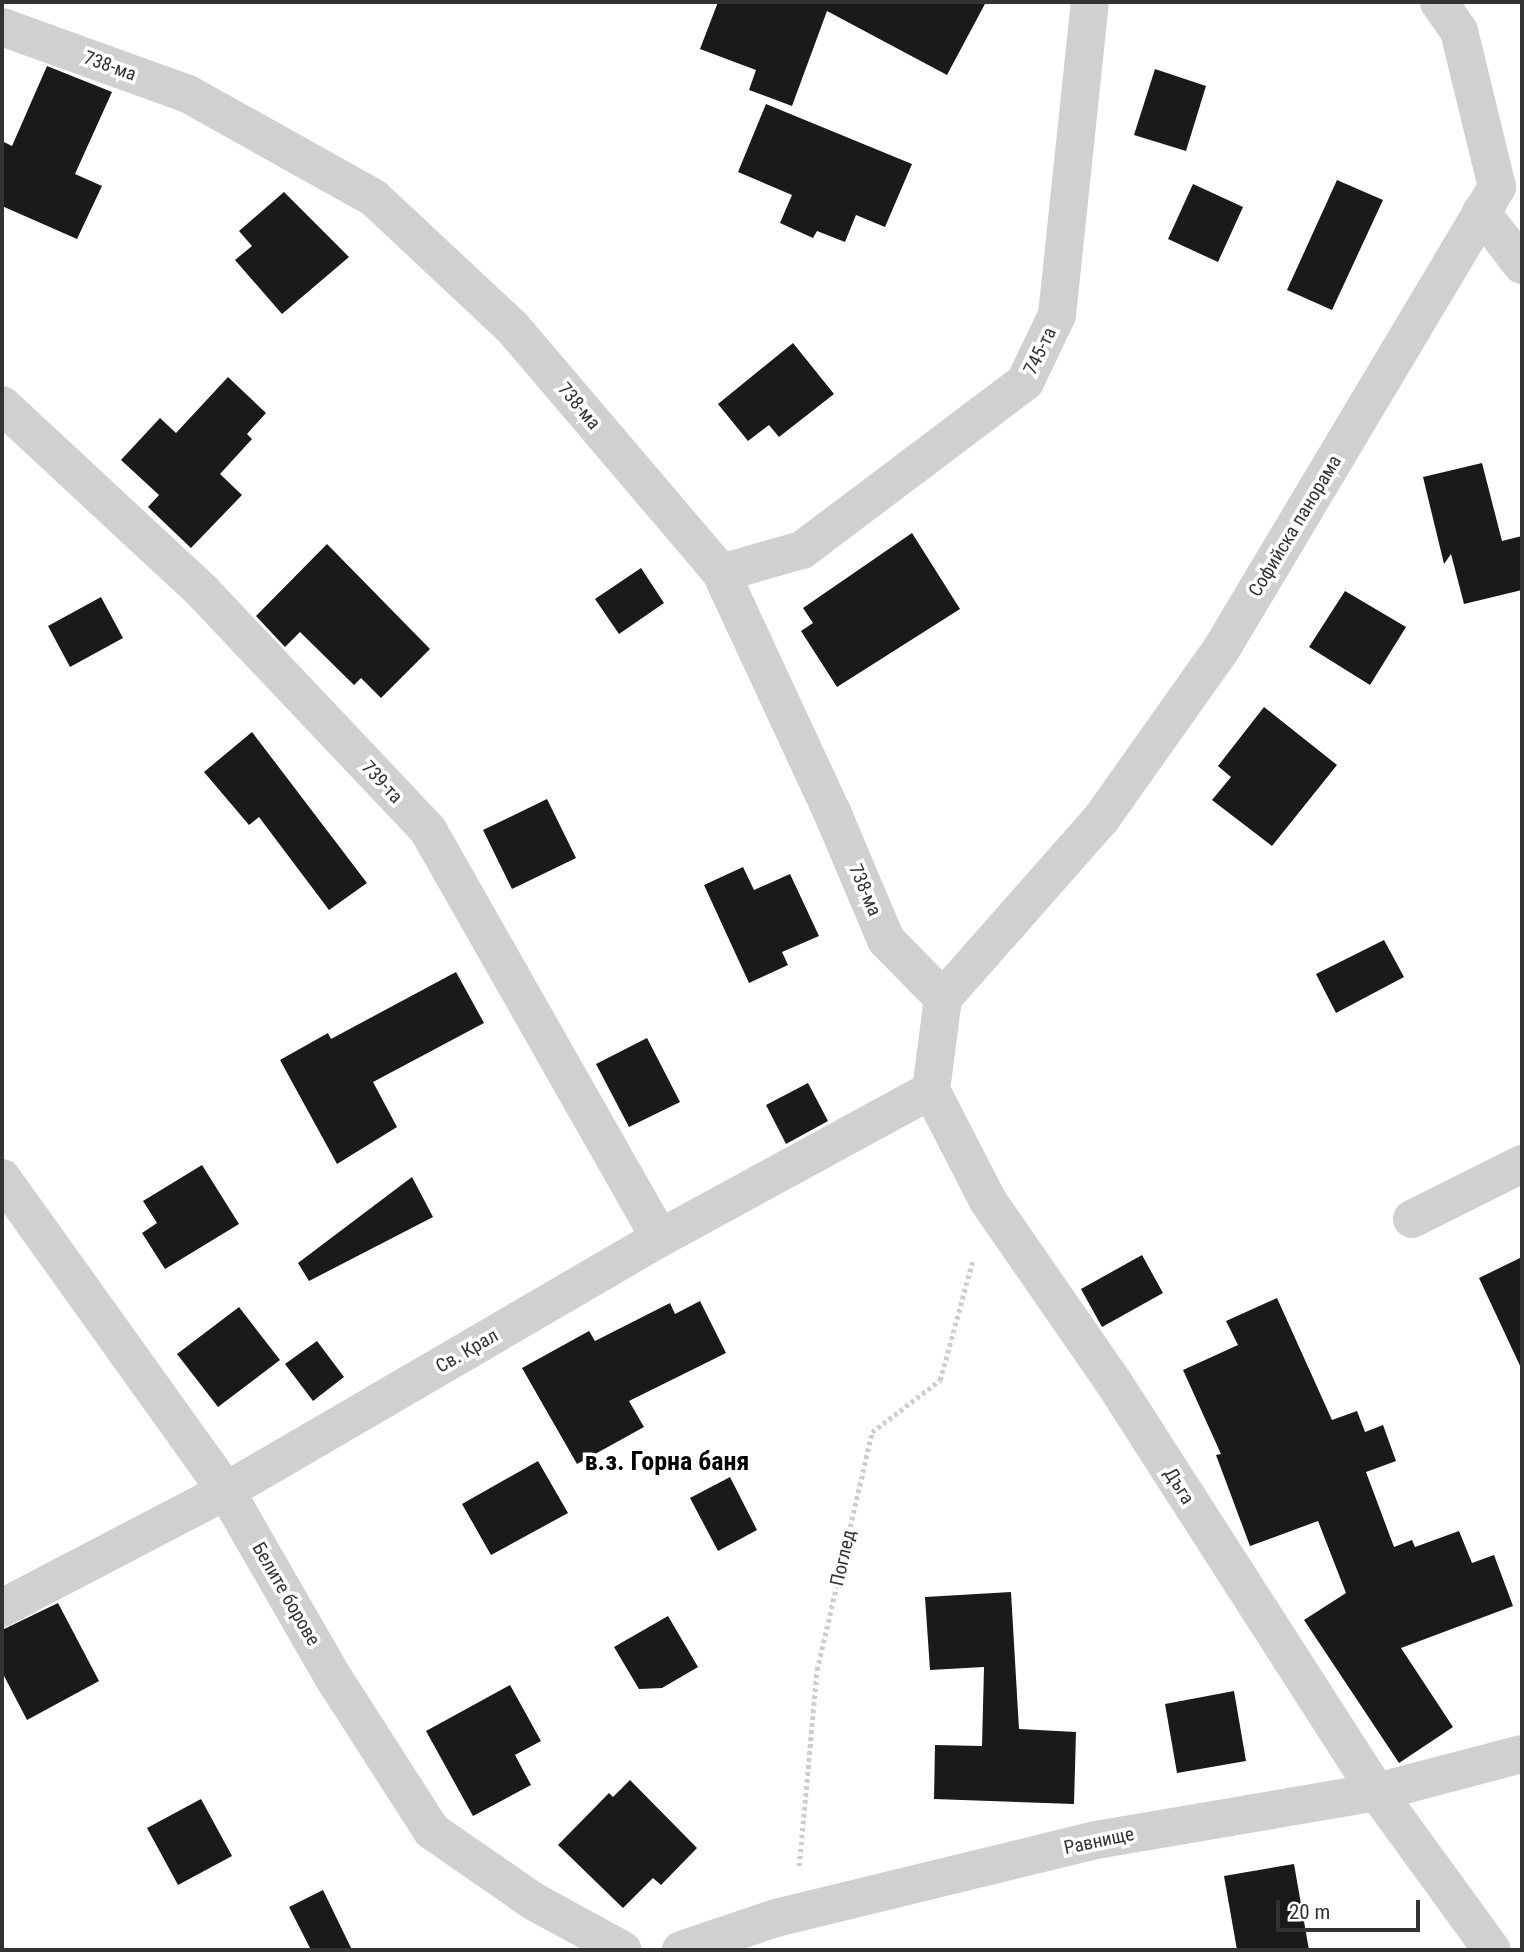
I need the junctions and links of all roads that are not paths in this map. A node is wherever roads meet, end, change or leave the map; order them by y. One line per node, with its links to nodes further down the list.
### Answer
1 (1090, 2): 7 (street, 745-та)
2 (1439, 2): 4 (street)
3 (2, 27): 7 (street, 738-ма)
4 (1500, 195): 5 (street); 8 (street, Софийска панорама)
5 (1522, 265)
6 (2, 405): 13 (street, 739-та)
7 (721, 573): 8 (street, 738-ма)
8 (943, 998): 9 (street)
9 (931, 1090): 13 (street, Св. Крал); 17 (street, Дъга)
10 (1522, 1164): 12 (street)
11 (2, 1178): 14 (street, Белите борове)
12 (1412, 1219)
13 (660, 1238): 14 (street, Св. Крал)
14 (226, 1491): 15 (street, Св. Крал); 19 (street, Белите борове)
15 (2, 1608)
16 (1522, 1754): 17 (street, Равнище)
17 (1377, 1792): 18 (street, Равнище); 21 (street, Дъга)
18 (773, 1934): 20 (street, Равнище)
19 (623, 1950)
20 (681, 1950)
21 (1492, 1950)

